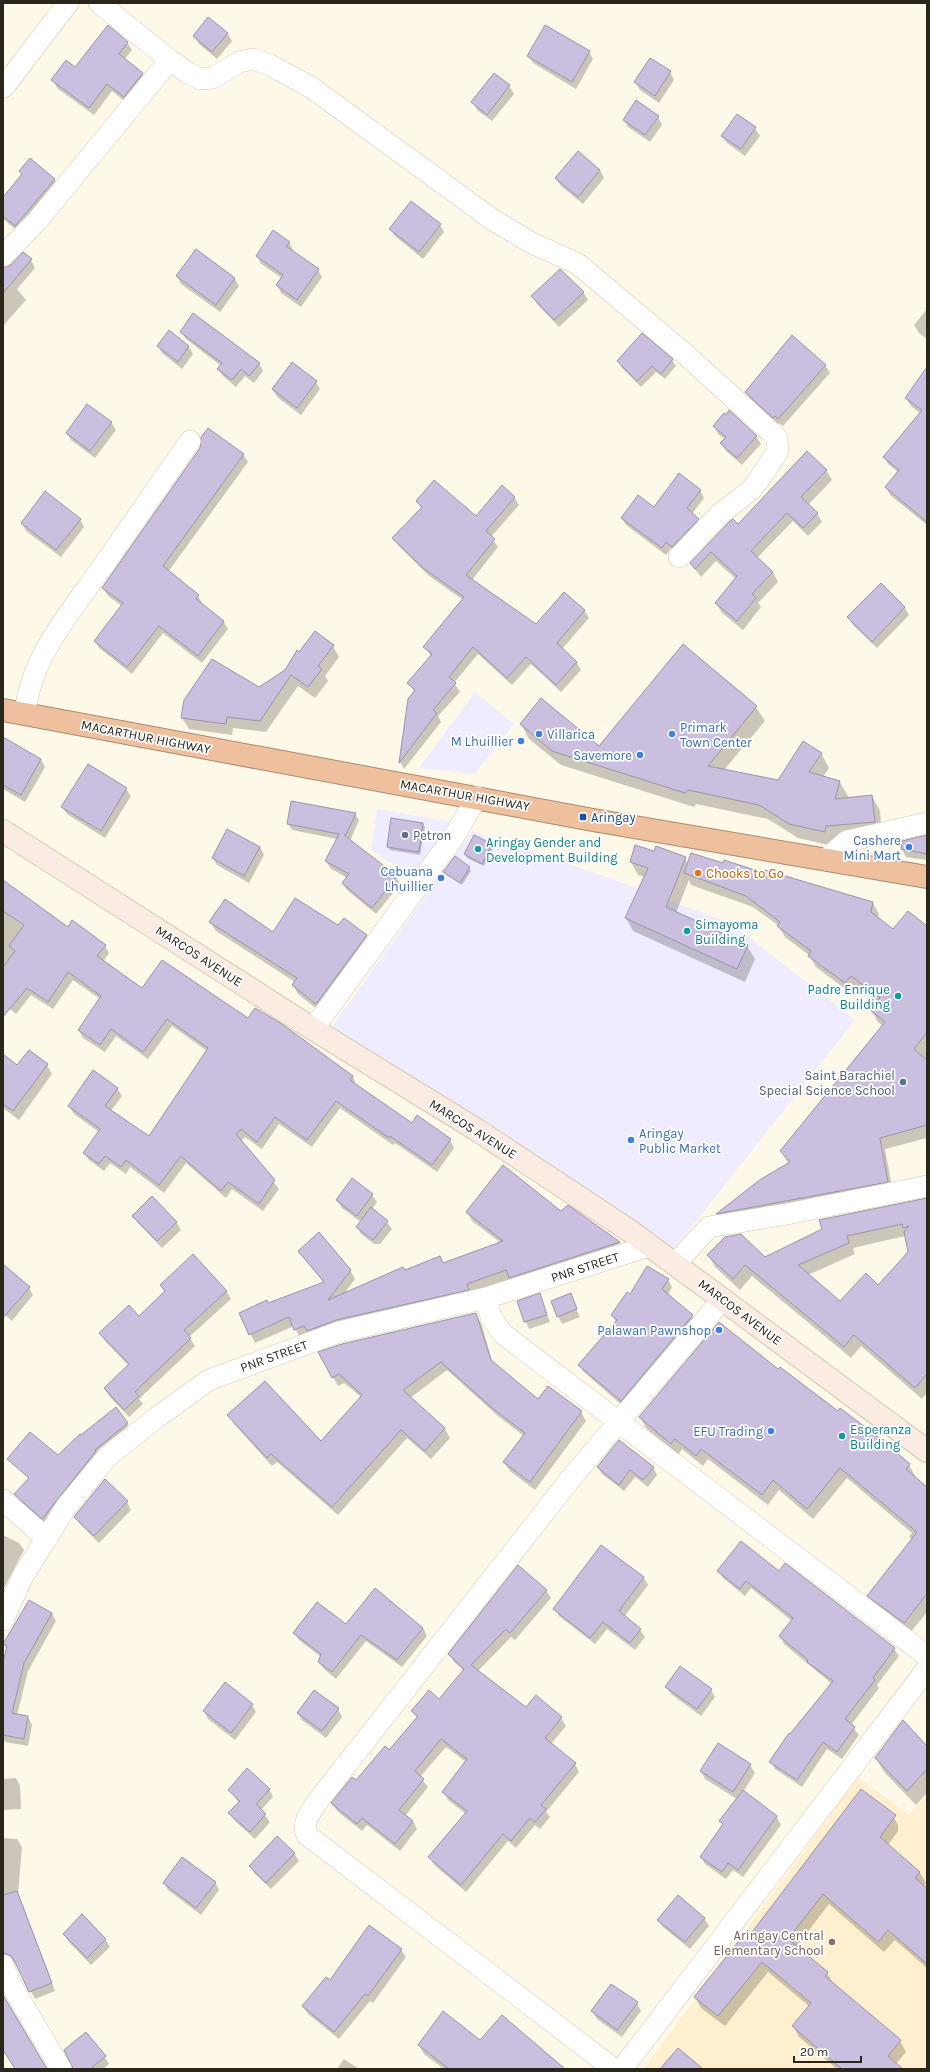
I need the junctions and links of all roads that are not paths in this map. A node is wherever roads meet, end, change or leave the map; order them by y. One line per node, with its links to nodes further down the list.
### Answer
1 (68, 3): 4 (street)
2 (99, 3): 3 (street)
3 (170, 60): 5 (street); 7 (street)
4 (4, 87)
5 (3, 256)
6 (190, 441): 9 (street)
7 (678, 557)
8 (3, 710): 9 (highway, MACARTHUR HIGHWAY)
9 (25, 714): 10 (highway, MACARTHUR HIGHWAY)
10 (477, 797): 13 (highway, MACARTHUR HIGHWAY); 15 (street)
11 (927, 823): 13 (street)
12 (3, 831): 15 (street, MARCOS AVENUE)
13 (826, 860): 14 (highway, MACARTHUR HIGHWAY)
14 (927, 877)
15 (313, 1029): 17 (street, MARCOS AVENUE)
16 (927, 1186): 18 (street)
17 (649, 1246): 18 (street, MARCOS AVENUE); 19 (street, PNR STREET)
18 (675, 1264): 20 (street, MARCOS AVENUE)
19 (486, 1298): 21 (street); 24 (street, PNR STREET)
20 (723, 1299): 21 (street); 22 (street, MARCOS AVENUE)
21 (620, 1423): 26 (street); 30 (street)
22 (927, 1451)
23 (3, 1500): 24 (street)
24 (46, 1539): 25 (street, PNR STREET)
25 (3, 1620)
26 (927, 1656)
27 (927, 1670): 31 (street)
28 (3, 1965): 29 (street)
29 (61, 2069)
30 (614, 2069)
31 (622, 2069)

